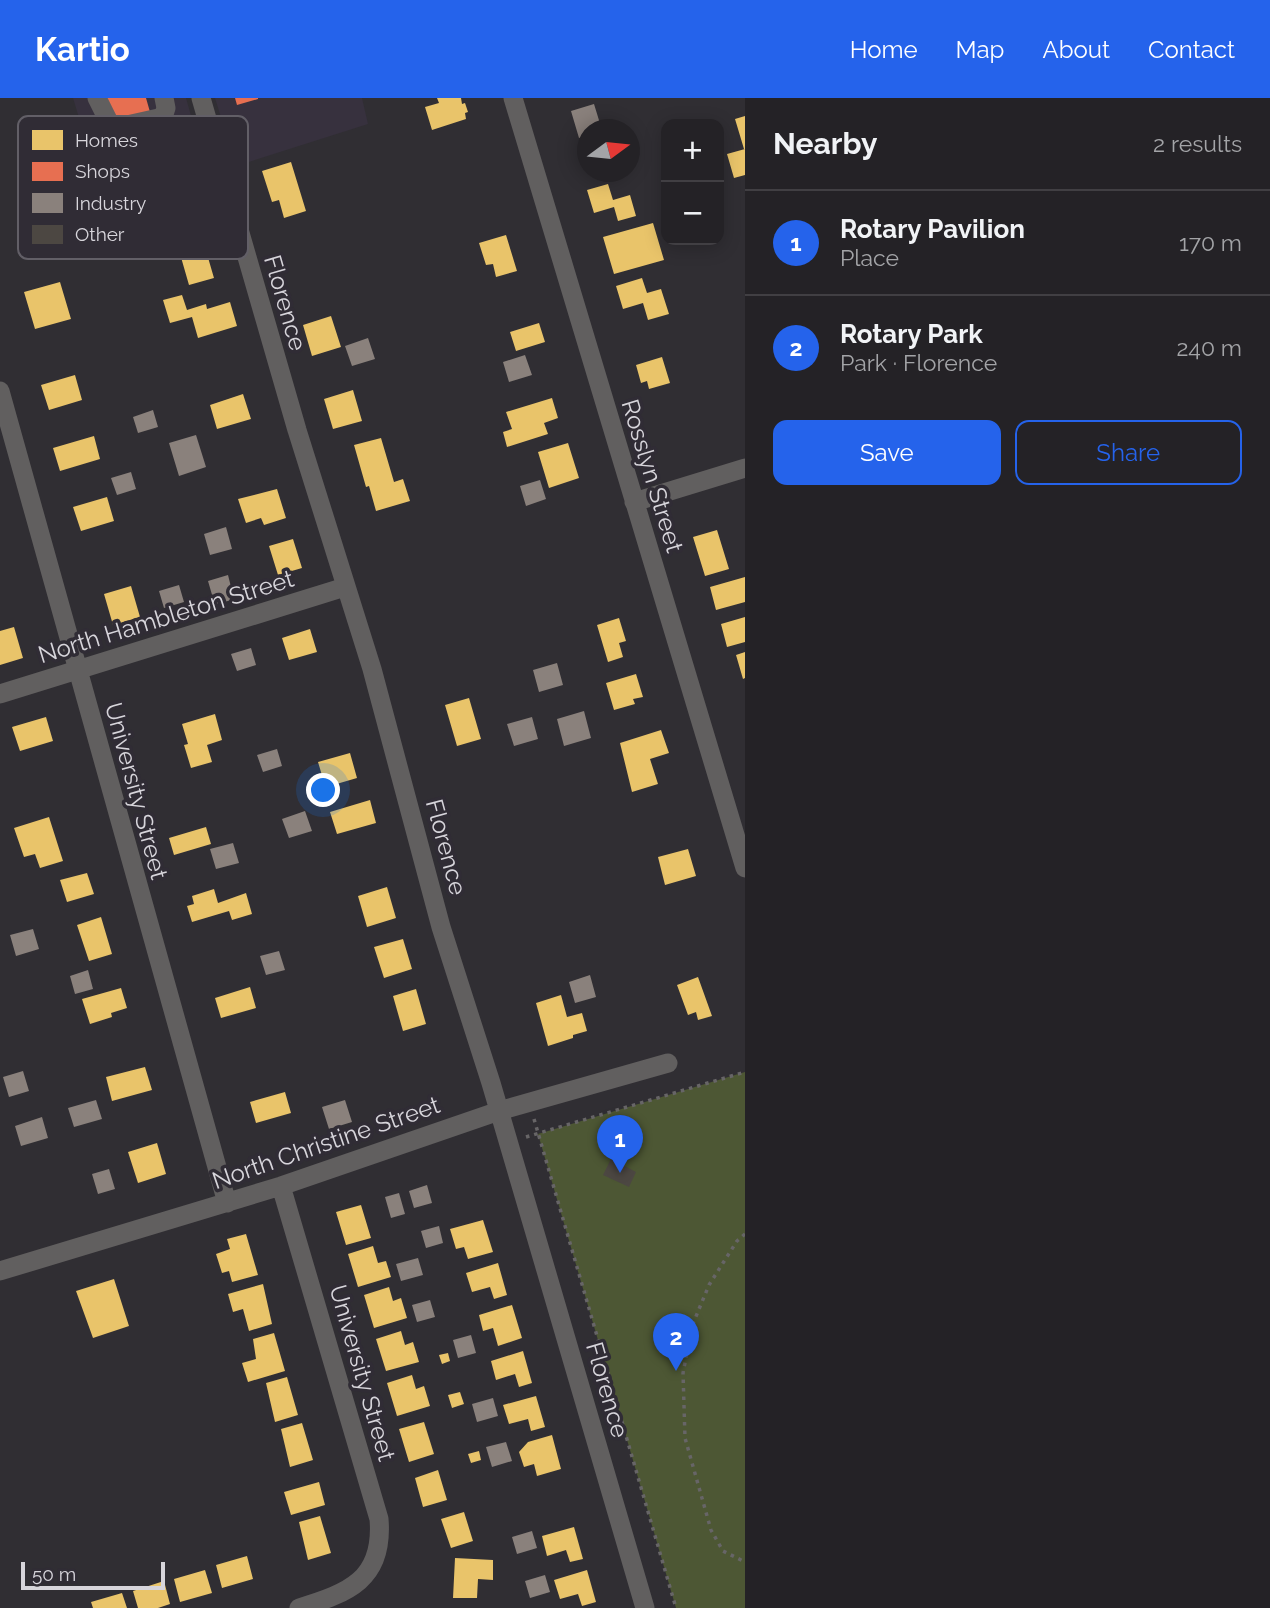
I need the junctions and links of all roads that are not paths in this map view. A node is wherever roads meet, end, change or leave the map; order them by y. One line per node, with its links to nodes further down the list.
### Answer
1 (97, 98): 5 (street)
2 (164, 98): 6 (street)
3 (201, 98): 7 (street, Florence)
4 (513, 98): 11 (street, Rosslyn Street)
5 (105, 116)
6 (163, 116)
7 (206, 116)
8 (247, 259): 12 (street, Florence)
9 (0, 391): 13 (street, University Street)
10 (745, 468): 11 (street)
11 (634, 502): 15 (street, Rosslyn Street)
12 (345, 587): 13 (street, North Hambleton Street); 17 (street, Florence)
13 (77, 670): 14 (street, North Hambleton Street); 19 (street, University Street)
14 (0, 694)
15 (745, 868)
16 (668, 1063): 17 (street, North Christine Street)
17 (499, 1111): 18 (street, North Christine Street); 22 (street, Florence)
18 (281, 1186): 19 (street, North Christine Street); 21 (street, University Street)
19 (227, 1203): 20 (street, North Christine Street)
20 (0, 1271)
21 (299, 1608)
22 (645, 1608)

